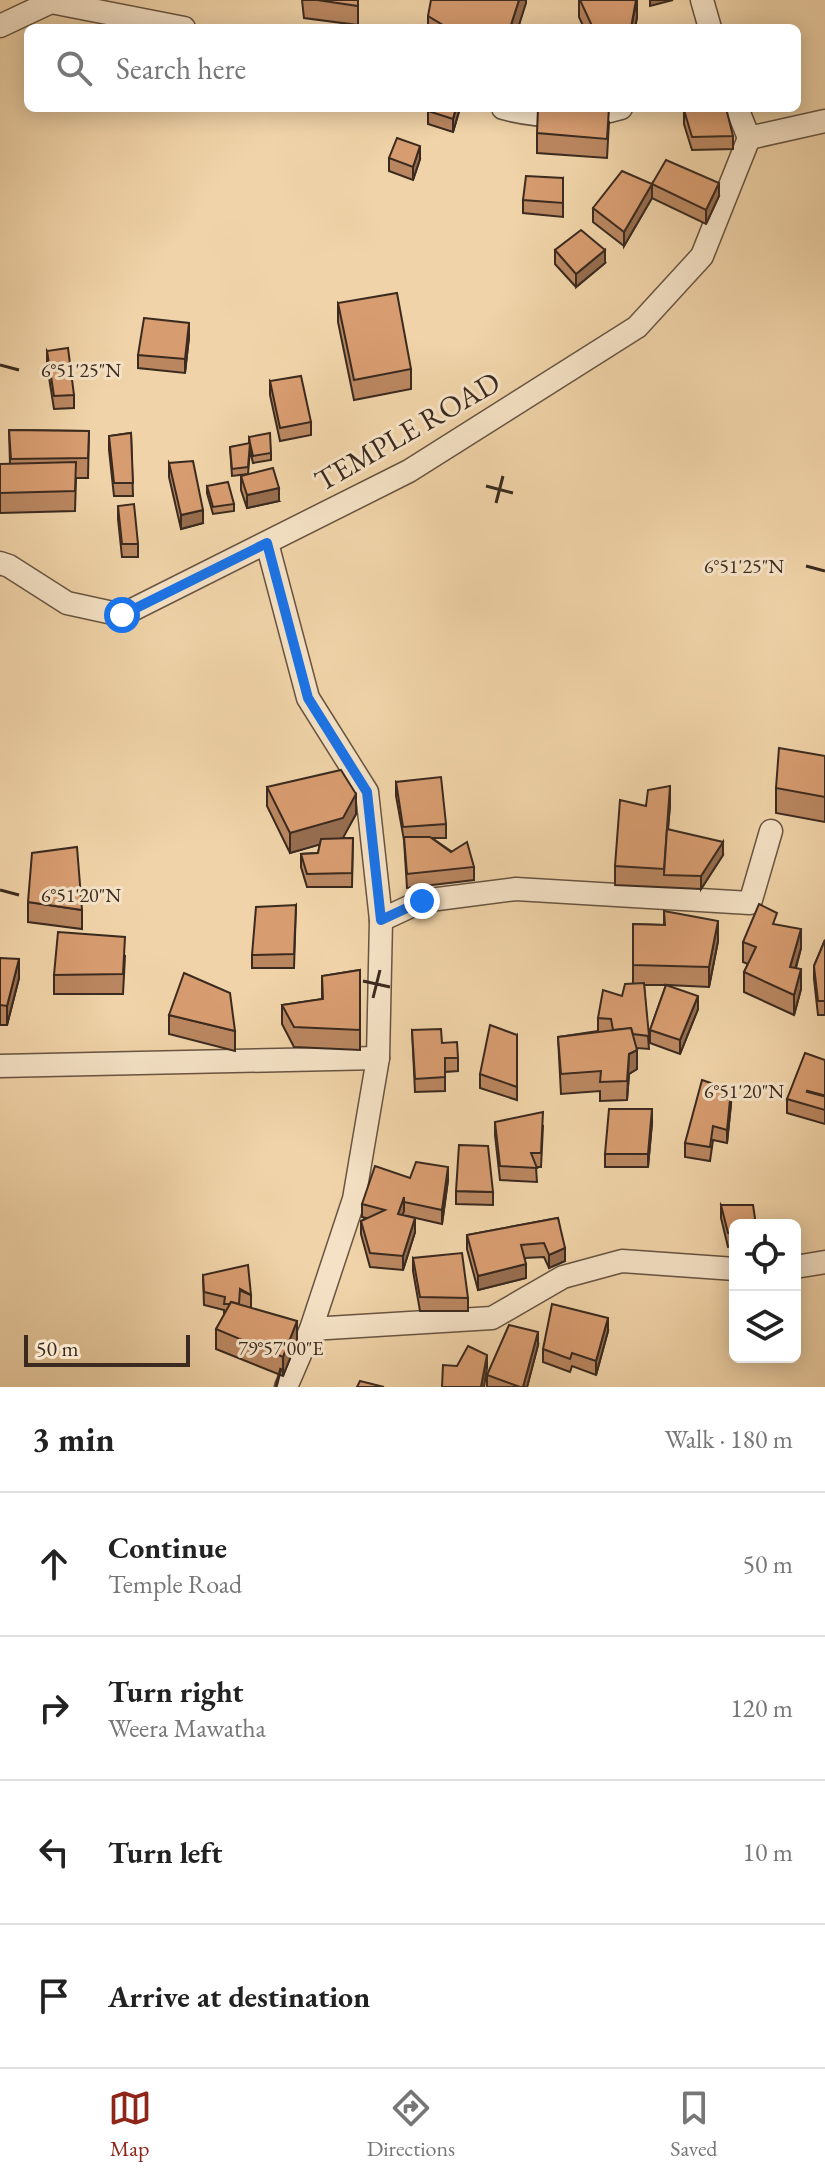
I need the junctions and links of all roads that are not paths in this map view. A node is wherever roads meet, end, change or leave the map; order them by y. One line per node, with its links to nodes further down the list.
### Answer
1 (702, 0): 4 (street)
2 (51, 1): 3 (street); 5 (street)
3 (164, 24)
4 (709, 24)
5 (0, 26)
6 (519, 112): 7 (street)
7 (607, 112)
8 (739, 112): 10 (street)
9 (825, 121): 10 (street)
10 (749, 138): 11 (street, TEMPLE ROAD)
11 (267, 543): 12 (street, TEMPLE ROAD); 14 (street)
12 (0, 563)
13 (771, 831): 14 (street)
14 (381, 920): 15 (street)
15 (378, 1058): 16 (street); 20 (street)
16 (0, 1066)
17 (825, 1262): 18 (street)
18 (801, 1266)
19 (729, 1269): 20 (street)
20 (311, 1329): 21 (street)
21 (286, 1387)

